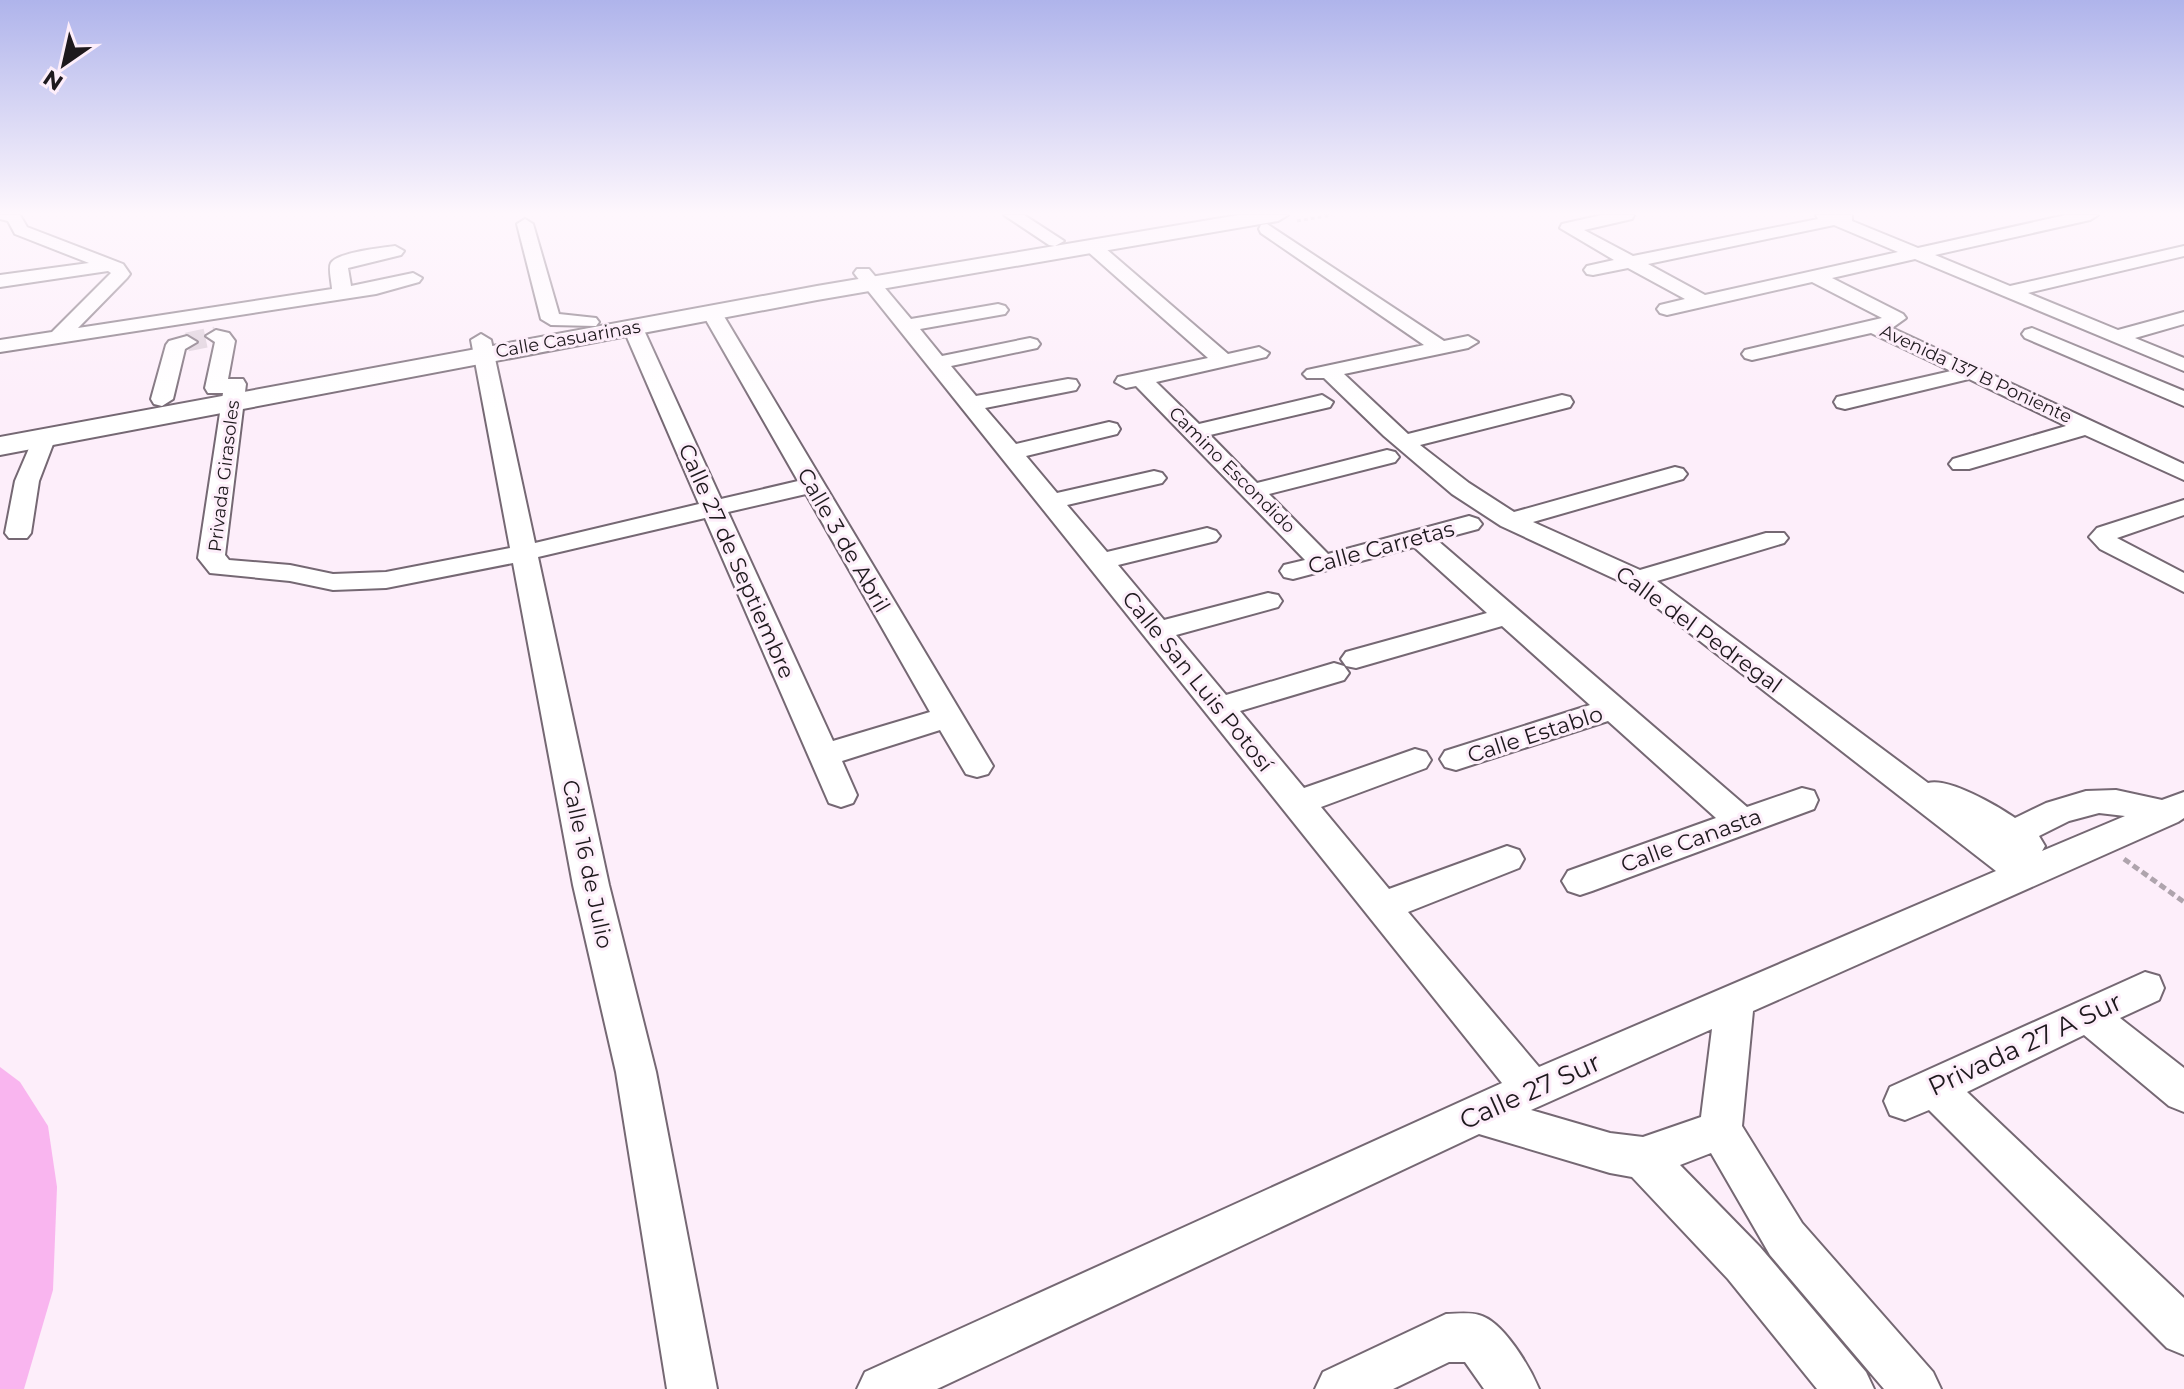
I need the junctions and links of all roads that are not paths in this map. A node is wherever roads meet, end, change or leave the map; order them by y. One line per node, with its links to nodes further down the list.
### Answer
1 (106, 280): 33 (street)
2 (122, 280): 28 (street)
3 (341, 280): 19 (street)
4 (404, 280): 19 (street)
5 (540, 280): 25 (street)
6 (856, 280): 25 (main road, Calle Casuarinas)
7 (859, 280): 23 (main road, Calle Casuarinas)
8 (868, 280): 26 (street, Calle San Luis Potosí)
9 (1131, 280): 43 (street)
10 (1350, 280): 40 (street)
11 (1662, 280): 20 (street)
12 (1797, 280): 20 (street)
13 (1821, 280): 27 (street, Avenida 137 B Poniente)
14 (1979, 280): 18 (street)
15 (2016, 280): 17 (street)
16 (2059, 280): 17 (street)
17 (2032, 286): 18 (street); 30 (street)
18 (2008, 292): 34 (street)
19 (342, 293): 28 (street)
20 (1702, 301): 21 (street)
21 (1667, 309)
22 (998, 310): 26 (street)
23 (712, 313): 29 (main road, Calle Casuarinas); 68 (street, Calle 3 de Abril)
24 (2184, 318): 30 (street)
25 (589, 322): 39 (main road, Calle Casuarinas)
26 (906, 326): 45 (street, Calle San Luis Potosí)
27 (1873, 326): 42 (street); 46 (street, Avenida 137 B Poniente)
28 (128, 327): 33 (street)
29 (633, 328): 39 (main road, Calle Casuarinas); 72 (street, Calle 27 de Septiembre)
30 (2140, 330): 34 (street)
31 (2032, 334): 47 (street)
32 (216, 336): 49 (street, Privada Girasoles)
33 (58, 337): 38 (street)
34 (2115, 337): 44 (street)
35 (187, 342): 50 (street)
36 (1468, 342): 40 (street)
37 (1030, 344): 45 (street)
38 (0, 346)
39 (483, 347): 49 (main road, Calle Casuarinas); 79 (street, Calle 16 de Julio)
40 (1440, 347): 62 (street, Calle del Pedregal)
41 (1259, 353): 43 (street)
42 (1752, 354)
43 (1224, 361): 59 (street, Camino Escondido)
44 (2177, 362): 47 (street)
45 (936, 363): 55 (street, Calle San Luis Potosí)
46 (1972, 372): 54 (street); 56 (street, Avenida 137 B Poniente)
47 (2124, 373): 51 (street)
48 (1068, 385): 55 (street)
49 (228, 391): 50 (main road, Calle Casuarinas); 60 (main road, Calle Casuarinas); 79 (street, Privada Girasoles)
50 (162, 399): 58 (main road, Calle Casuarinas)
51 (2184, 399)
52 (1322, 402): 59 (street)
53 (1562, 402): 62 (street)
54 (1845, 402)
55 (970, 404): 63 (street, Calle San Luis Potosí)
56 (2086, 427): 64 (street); 65 (street, Avenida 137 B Poniente)
57 (1109, 429): 63 (street)
58 (0, 430)
59 (1195, 432): 69 (street, Camino Escondido)
60 (44, 439): 61 (main road, Calle Casuarinas); 75 (street)
61 (0, 446)
62 (1396, 450): 69 (street); 73 (street, Calle del Pedregal)
63 (1010, 453): 70 (street, Calle San Luis Potosí)
64 (1961, 464)
65 (2184, 473)
66 (1675, 474): 73 (street)
67 (1154, 478): 70 (street)
68 (813, 485): 72 (street); 90 (street, Calle 3 de Abril)
69 (1253, 491): 81 (street, Camino Escondido)
70 (1050, 502): 80 (street, Calle San Luis Potosí)
71 (2184, 507): 84 (street)
72 (714, 510): 79 (street); 91 (street, Calle 27 de Septiembre)
73 (1510, 521): 83 (street, Calle del Pedregal)
74 (1469, 524): 77 (street, Calle Carretas)
75 (18, 533)
76 (1207, 536): 80 (street)
77 (1419, 538): 81 (street, Calle Carretas); 86 (street)
78 (1775, 538): 83 (street)
79 (524, 553): 114 (street, Calle 16 de Julio)
80 (1099, 562): 87 (street, Calle San Luis Potosí)
81 (1322, 562): 82 (street, Calle Carretas)
82 (1293, 571)
83 (1637, 579): 100 (street, Calle del Pedregal)
84 (2184, 584)
85 (1268, 601): 87 (street)
86 (1507, 616): 88 (street); 89 (street)
87 (1156, 631): 88 (street, Calle San Luis Potosí)
88 (1219, 707): 97 (street, Calle San Luis Potosí)
89 (1613, 709): 92 (street, Calle Establo); 99 (street)
90 (948, 717): 91 (street); 94 (street, Calle 3 de Abril)
91 (823, 755): 95 (street, Calle 27 de Septiembre)
92 (1456, 759)
93 (1415, 760): 97 (street)
94 (977, 766)
95 (841, 795)
96 (1802, 800): 99 (street, Calle Canasta)
97 (1297, 803): 104 (street, Calle San Luis Potosí)
98 (2175, 809): 100 (street); 102 (street, Calle 27 Sur)
99 (1742, 822): 103 (street, Calle Canasta)
100 (2003, 842): 102 (street, Calle del Pedregal)
101 (1507, 859): 104 (street)
102 (2036, 870): 106 (street, Calle 27 Sur)
103 (1580, 881)
104 (1382, 907): 108 (street, Calle San Luis Potosí)
105 (2145, 988): 107 (street, Privada 27 A Sur)
106 (1734, 1002): 108 (street, Calle 27 Sur); 111 (street)
107 (2088, 1015): 109 (street); 113 (street, Privada 27 A Sur)
108 (1532, 1090): 110 (street, Calle 27 Sur)
109 (2184, 1093)
110 (1477, 1114): 112 (street); 115 (street, Calle 27 Sur)
111 (1721, 1130): 112 (street); 119 (street)
112 (1643, 1158): 118 (street)
113 (2184, 1331)
114 (692, 1389)
115 (882, 1389)
116 (1340, 1389): 117 (street)
117 (1514, 1389)
118 (1849, 1389)
119 (1916, 1389)

